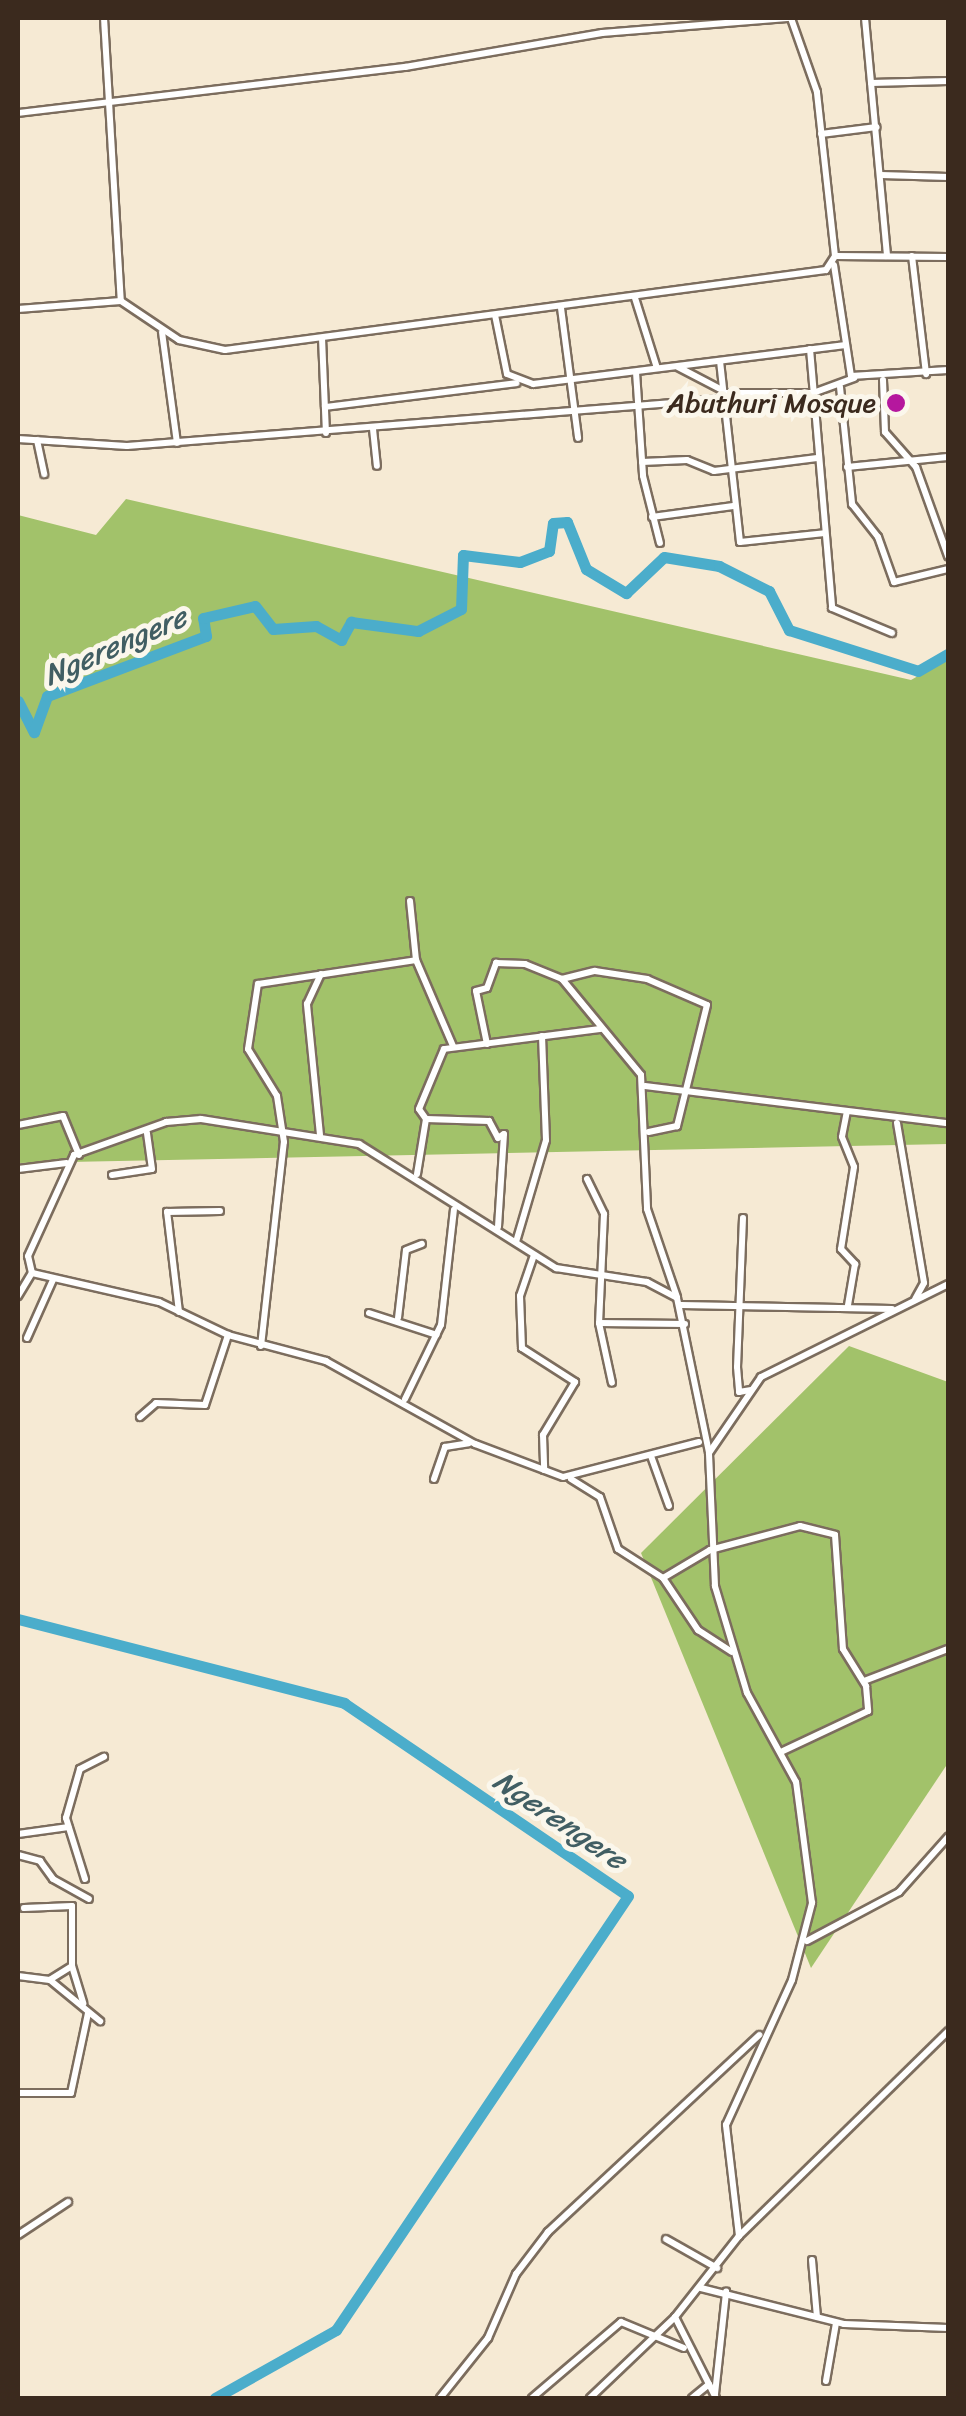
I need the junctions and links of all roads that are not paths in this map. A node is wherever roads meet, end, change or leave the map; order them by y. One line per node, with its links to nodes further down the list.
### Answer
1 (104, 18): 8 (street)
2 (768, 18): 5 (street)
3 (791, 18): 5 (street); 11 (street)
4 (865, 18): 7 (street)
5 (759, 25): 8 (street)
6 (948, 81): 7 (street)
7 (871, 83): 10 (street)
8 (107, 105): 9 (street); 19 (street)
9 (18, 113)
10 (877, 127): 11 (street); 12 (street)
11 (821, 134): 17 (street)
12 (881, 175): 13 (street); 14 (street)
13 (948, 177)
14 (887, 256): 15 (street); 17 (street)
15 (912, 256): 16 (street); 32 (street)
16 (948, 256)
17 (834, 261): 18 (street); 25 (street)
18 (635, 298): 20 (street); 29 (street)
19 (121, 300): 21 (street); 23 (street)
20 (562, 308): 22 (street); 36 (street)
21 (18, 309)
22 (495, 315): 24 (street); 35 (street)
23 (162, 330): 24 (street); 48 (street)
24 (322, 338): 40 (street)
25 (844, 345): 26 (street); 33 (street)
26 (810, 348): 27 (street); 38 (street)
27 (720, 360): 28 (street); 39 (street)
28 (677, 366): 29 (street); 39 (street)
29 (657, 369): 31 (street)
30 (948, 370): 32 (street)
31 (636, 372): 36 (street); 41 (street)
32 (926, 374): 34 (street)
33 (854, 378): 34 (street); 37 (street)
34 (883, 380): 52 (street)
35 (522, 382): 36 (street); 40 (street)
36 (568, 384): 42 (street)
37 (840, 387): 38 (street); 54 (street)
38 (813, 392): 39 (street); 50 (street)
39 (723, 394): 41 (street); 55 (street)
40 (325, 407): 44 (street)
41 (639, 409): 42 (street); 51 (street)
42 (572, 412): 43 (street); 45 (street)
43 (373, 430): 44 (street); 53 (street)
44 (326, 433): 48 (street)
45 (578, 438)
46 (18, 439): 47 (street)
47 (37, 440): 48 (street); 56 (street)
48 (176, 442)
49 (948, 456): 52 (street)
50 (818, 458): 55 (street); 59 (street)
51 (642, 462): 55 (street); 58 (street)
52 (912, 464): 54 (street); 61 (street)
53 (377, 466)
54 (847, 467): 62 (street)
55 (731, 470): 57 (street)
56 (44, 474)
57 (733, 506): 58 (street); 59 (street)
58 (652, 516): 60 (street)
59 (825, 533): 63 (street)
60 (660, 543)
61 (948, 556)
62 (948, 569)
63 (892, 633)
64 (410, 901): 65 (street)
65 (416, 960): 66 (street); 70 (street)
66 (321, 974): 81 (street); 84 (street)
67 (562, 979): 68 (street); 71 (street); 75 (street)
68 (602, 1029): 69 (street); 74 (street)
69 (542, 1036): 71 (street); 97 (street)
70 (447, 1039): 72 (street); 73 (street)
71 (487, 1044): 72 (street)
72 (454, 1046): 73 (street)
73 (444, 1048): 77 (street)
74 (645, 1086): 75 (street); 83 (street)
75 (693, 1089): 76 (street); 83 (street)
76 (846, 1112): 78 (street); 109 (street)
77 (426, 1120): 88 (street); 96 (street)
78 (897, 1123): 79 (street); 107 (street)
79 (948, 1123)
80 (18, 1125): 85 (street)
81 (275, 1129): 82 (street); 84 (street); 120 (street)
82 (146, 1132): 85 (street); 89 (street)
83 (648, 1132): 108 (street)
84 (320, 1135): 88 (street)
85 (79, 1155): 86 (street)
86 (68, 1163): 87 (street); 100 (street)
87 (18, 1169)
88 (417, 1174): 92 (street)
89 (112, 1175)
90 (587, 1179): 103 (street)
91 (220, 1210): 113 (street)
92 (454, 1210): 93 (street); 95 (street)
93 (475, 1217): 95 (street); 96 (street)
94 (743, 1218): 110 (street)
95 (452, 1227): 117 (street)
96 (498, 1227): 97 (street)
97 (516, 1242): 99 (street)
98 (422, 1244): 114 (street)
99 (534, 1255): 103 (street); 129 (street)
100 (28, 1256): 101 (street); 102 (street)
101 (18, 1257)
102 (32, 1273): 104 (street); 106 (street)
103 (602, 1278): 108 (street); 115 (street)
104 (53, 1280): 113 (street); 119 (street)
105 (948, 1284): 107 (street)
106 (18, 1296)
107 (915, 1300): 111 (street)
108 (679, 1302): 110 (street); 116 (street)
109 (848, 1304): 110 (street); 111 (street)
110 (736, 1305): 122 (street)
111 (893, 1310): 122 (street)
112 (369, 1312): 114 (street)
113 (179, 1314): 118 (street)
114 (398, 1318): 117 (street)
115 (599, 1323): 116 (street); 121 (street)
116 (685, 1324): 125 (street)
117 (437, 1334): 123 (street)
118 (228, 1335): 120 (street); 124 (street)
119 (27, 1338)
120 (261, 1346): 123 (street)
121 (612, 1383)
122 (750, 1390): 127 (street)
123 (405, 1399): 126 (street)
124 (140, 1417)
125 (700, 1442): 127 (street); 128 (street)
126 (475, 1444): 129 (street); 131 (street)
127 (709, 1454): 133 (street)
128 (651, 1456): 130 (street); 132 (street)
129 (544, 1470): 130 (street)
130 (570, 1478): 134 (street)
131 (434, 1479)
132 (670, 1506)
133 (710, 1550): 134 (street); 136 (street); 137 (street)
134 (663, 1578): 136 (street)
135 (948, 1649): 137 (street)
136 (732, 1652): 138 (street)
137 (864, 1680): 138 (street)
138 (783, 1751): 147 (street)
139 (104, 1757): 140 (street)
140 (69, 1827): 141 (street); 144 (street)
141 (18, 1834)
142 (948, 1837): 147 (street)
143 (18, 1855): 145 (street)
144 (84, 1880)
145 (89, 1898)
146 (24, 1908): 148 (street)
147 (806, 1941): 154 (street)
148 (72, 1966): 150 (street); 151 (street)
149 (18, 1976): 150 (street)
150 (50, 1980): 151 (street)
151 (83, 2004): 152 (street)
152 (88, 2012): 153 (street); 156 (street)
153 (100, 2021)
154 (768, 2024): 159 (street); 174 (street)
155 (948, 2031): 159 (street)
156 (18, 2093)
157 (68, 2202): 158 (street)
158 (18, 2235)
159 (739, 2236): 162 (street)
160 (666, 2238): 162 (street)
161 (812, 2260): 166 (street)
162 (717, 2268): 163 (street)
163 (700, 2288): 164 (street); 165 (street)
164 (726, 2292): 166 (street); 173 (street)
165 (675, 2316): 169 (street); 170 (street)
166 (817, 2316): 167 (street)
167 (836, 2322): 168 (street); 171 (street)
168 (948, 2328)
169 (656, 2334): 170 (street); 175 (street); 176 (street)
170 (684, 2348): 172 (street)
171 (826, 2382)
172 (709, 2384): 173 (street); 177 (street)
173 (715, 2396)
174 (440, 2398)
175 (532, 2398)
176 (590, 2398)
177 (692, 2398)

